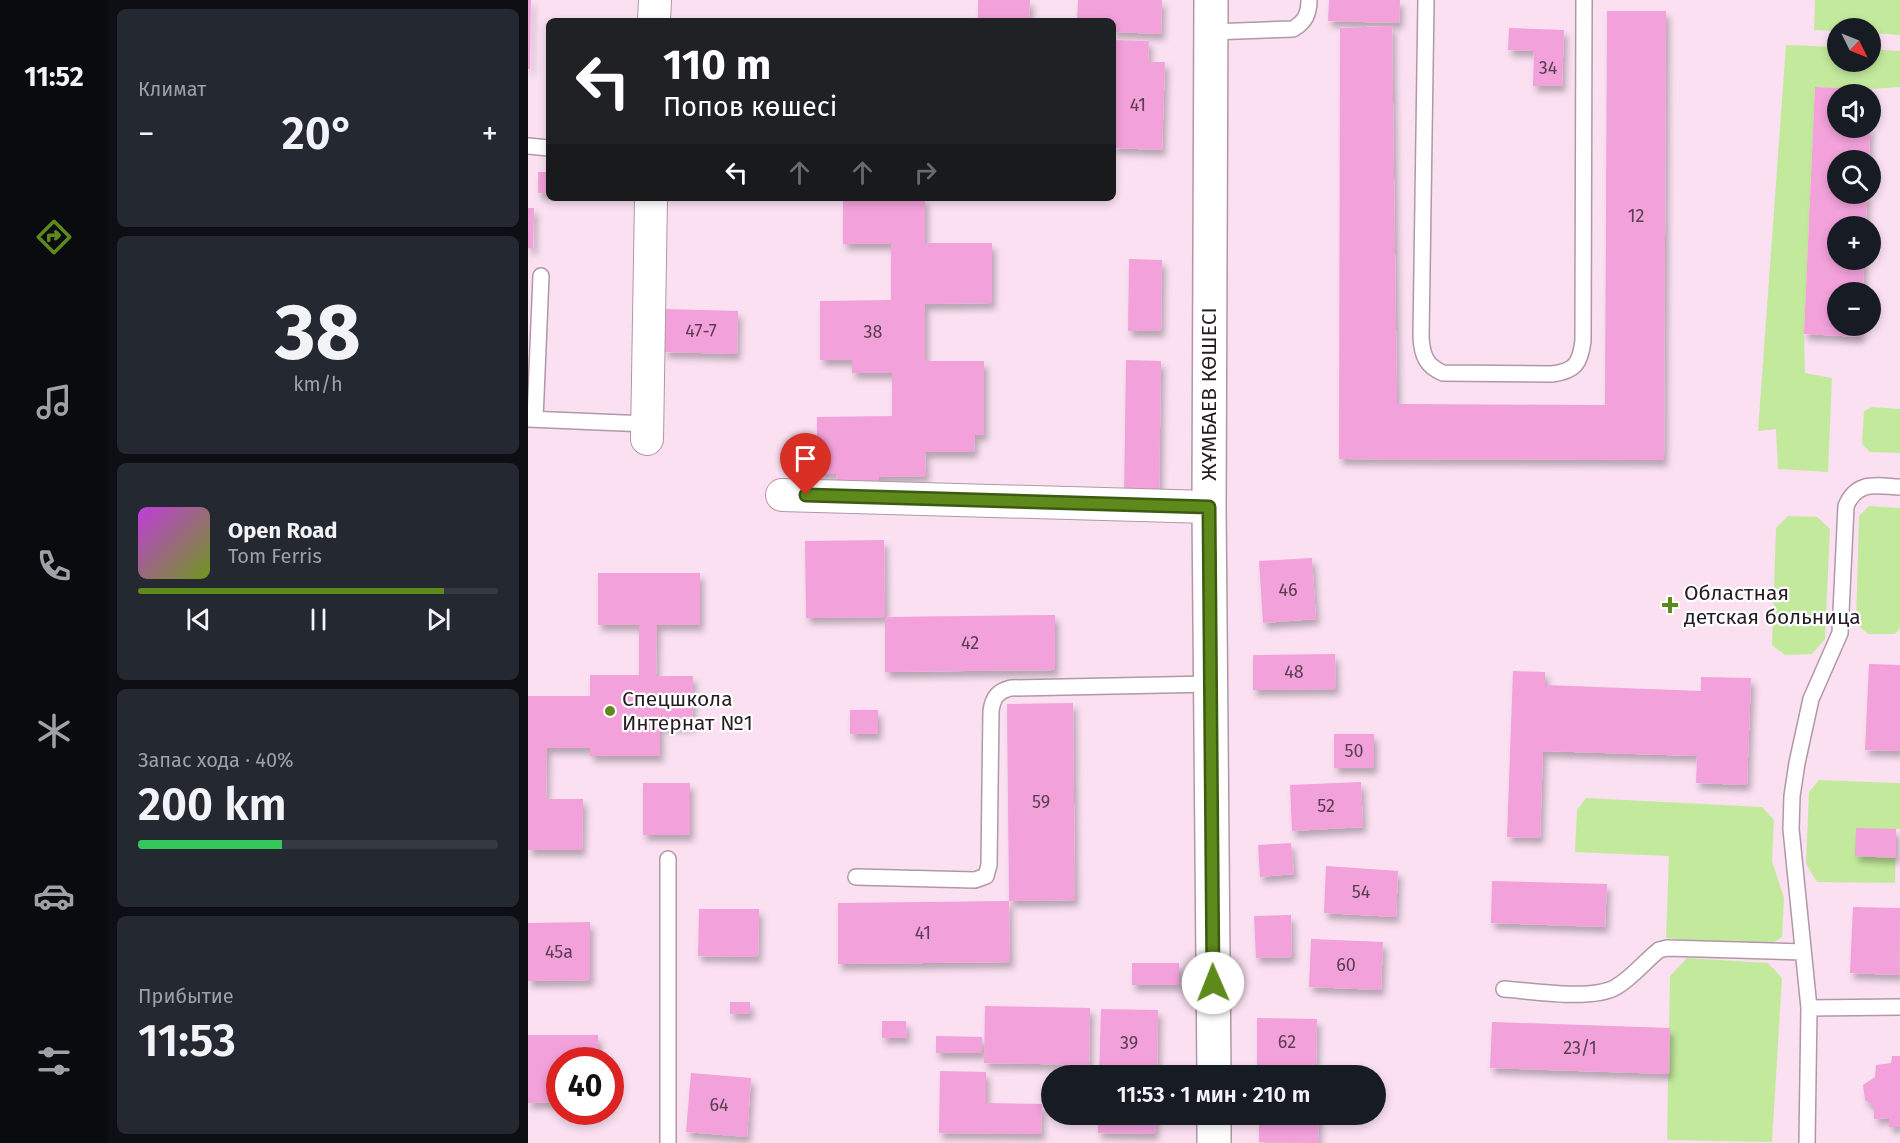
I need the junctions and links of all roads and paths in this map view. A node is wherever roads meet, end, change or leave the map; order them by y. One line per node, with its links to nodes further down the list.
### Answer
1 (655, 0): 6 (street)
2 (1211, 0): 7 (street, ЖҰМБАЕВ КӨШЕСІ)
3 (1310, 0): 7 (lane)
4 (1426, 0): 5 (lane)
5 (1584, 0)
6 (654, 18)
7 (1210, 32): 16 (street, ЖҰМБАЕВ КӨШЕСІ)
8 (528, 146): 9 (lane)
9 (546, 148)
10 (651, 201): 13 (street)
11 (541, 276): 12 (lane)
12 (531, 419): 13 (lane)
13 (647, 432)
14 (1900, 487): 20 (lane)
15 (782, 495): 16 (street)
16 (1209, 507): 17 (street, ЖҰМБАЕВ КӨШЕСІ)
17 (1210, 684): 19 (lane); 24 (street, ЖҰМБАЕВ КӨШЕСІ)
18 (668, 859): 26 (lane)
19 (856, 877)
20 (1803, 952): 21 (lane); 23 (lane)
21 (1503, 989)
22 (1900, 1007): 23 (lane)
23 (1809, 1008): 28 (lane)
24 (1214, 1065)
25 (1214, 1125): 27 (street)
26 (669, 1143)
27 (1214, 1143)
28 (1807, 1143)

